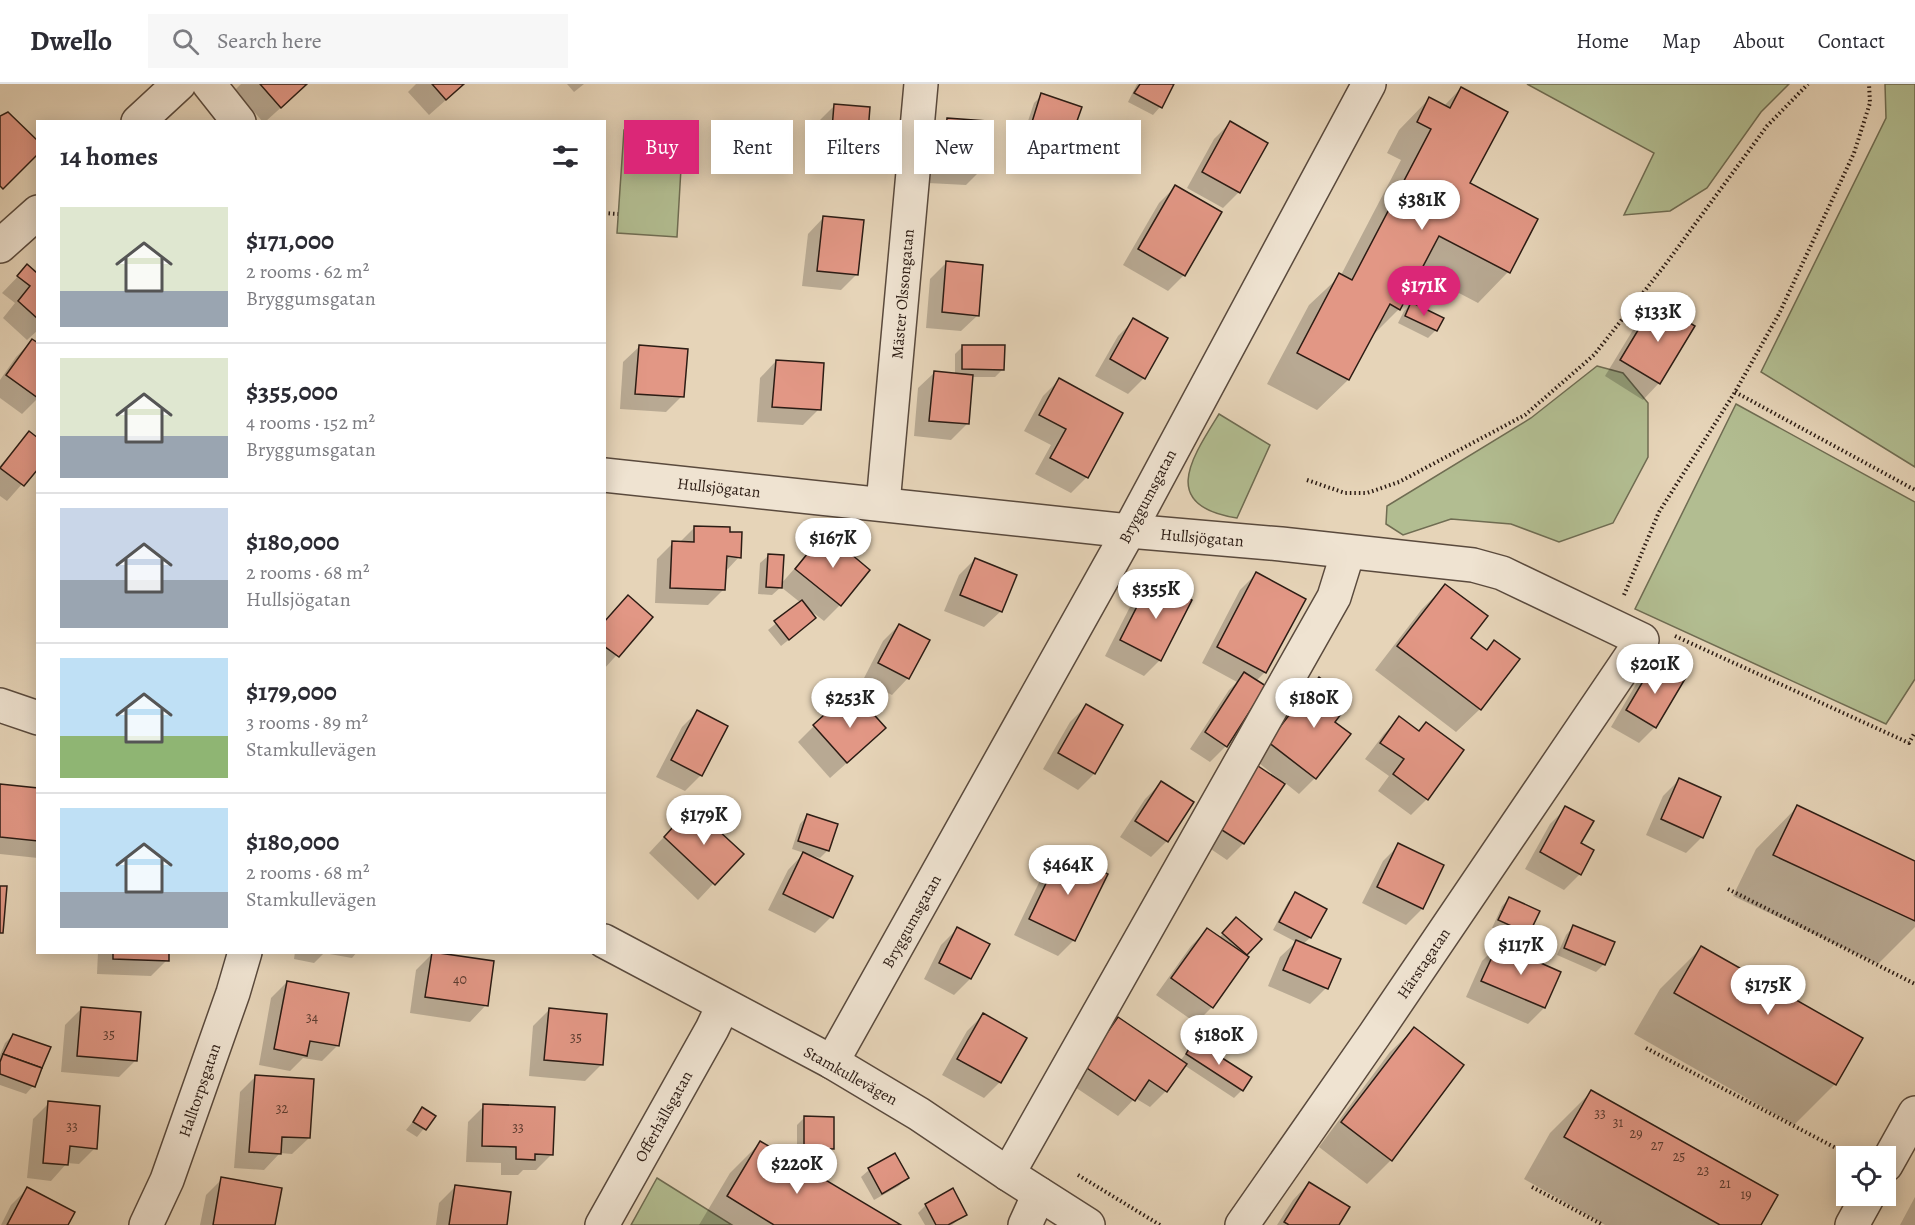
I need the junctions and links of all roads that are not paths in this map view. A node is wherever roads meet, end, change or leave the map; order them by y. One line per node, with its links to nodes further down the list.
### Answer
1 (179, 84): 5 (street)
2 (209, 84): 6 (street)
3 (921, 84): 10 (street, Mäster Olssongatan)
4 (1369, 84): 11 (street, Bryggumsgatan)
5 (140, 120)
6 (237, 120)
7 (36, 214): 8 (street)
8 (0, 246)
9 (606, 475): 10 (street, Hullsjögatan)
10 (883, 504): 11 (street, Hullsjögatan)
11 (1129, 531): 12 (street, Hullsjögatan); 19 (street, Bryggumsgatan)
12 (1348, 552): 13 (street, Hullsjögatan); 22 (street)
13 (1656, 636): 29 (street, Härstagatan)
14 (0, 705): 15 (street)
15 (36, 717)
16 (606, 942): 18 (street, Stamkullevägen)
17 (244, 954): 25 (street, Halltorpsgatan)
18 (723, 1006): 19 (street, Stamkullevägen); 26 (street, Offerhällsgatan)
19 (832, 1062): 22 (street, Stamkullevägen)
20 (1915, 1113): 21 (street)
21 (1896, 1147)
22 (1008, 1174): 23 (street, Stamkullevägen)
23 (1039, 1194): 27 (street); 28 (street, Stamkullevägen)
24 (1862, 1206): 30 (street)
25 (146, 1225)
26 (602, 1225)
27 (1025, 1225)
28 (1088, 1225)
29 (1242, 1225)
30 (1851, 1225)

